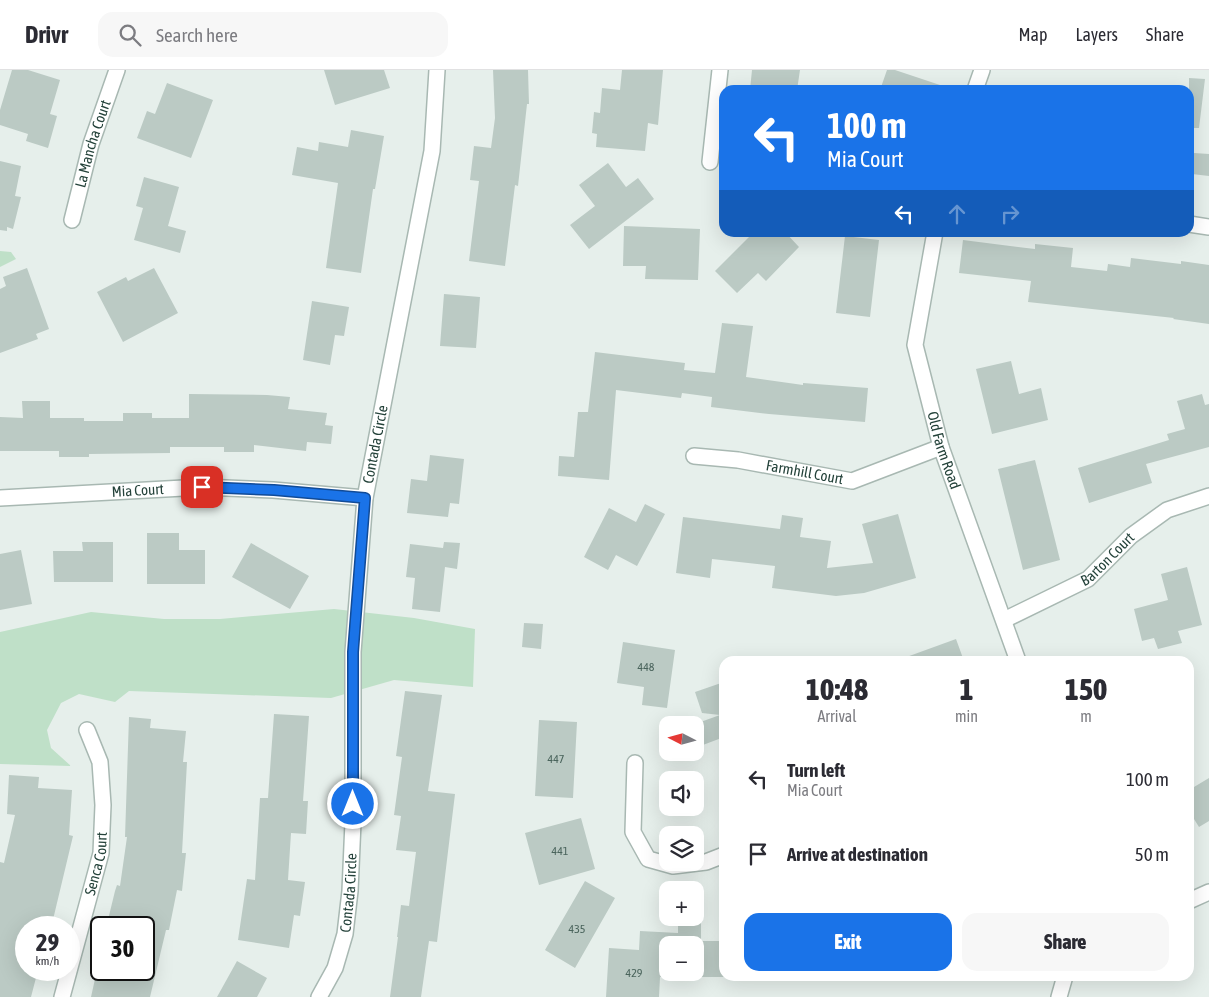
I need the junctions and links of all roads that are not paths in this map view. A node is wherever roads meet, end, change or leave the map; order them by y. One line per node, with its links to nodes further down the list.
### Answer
1 (117, 70): 7 (street, La Mancha Court)
2 (437, 70): 15 (street, Contada Circle)
3 (720, 70): 6 (street)
4 (982, 70): 5 (street)
5 (977, 85)
6 (710, 162)
7 (72, 220)
8 (1194, 225): 9 (street)
9 (1209, 228)
10 (934, 237): 11 (street, Old Farm Road)
11 (941, 447): 12 (street, Farmhill Court); 16 (street, Old Farm Road)
12 (694, 456)
13 (1209, 496): 16 (street, Barton Court)
14 (0, 498): 15 (street, Mia Court)
15 (365, 498): 25 (street, Contada Circle)
16 (1004, 620): 17 (street, Old Farm Road)
17 (1016, 656)
18 (88, 730): 24 (street, Senca Court)
19 (634, 763): 20 (street)
20 (719, 857)
21 (1209, 892): 22 (street)
22 (1194, 899)
23 (1064, 981): 26 (street)
24 (62, 997)
25 (319, 997)
26 (1059, 997)

